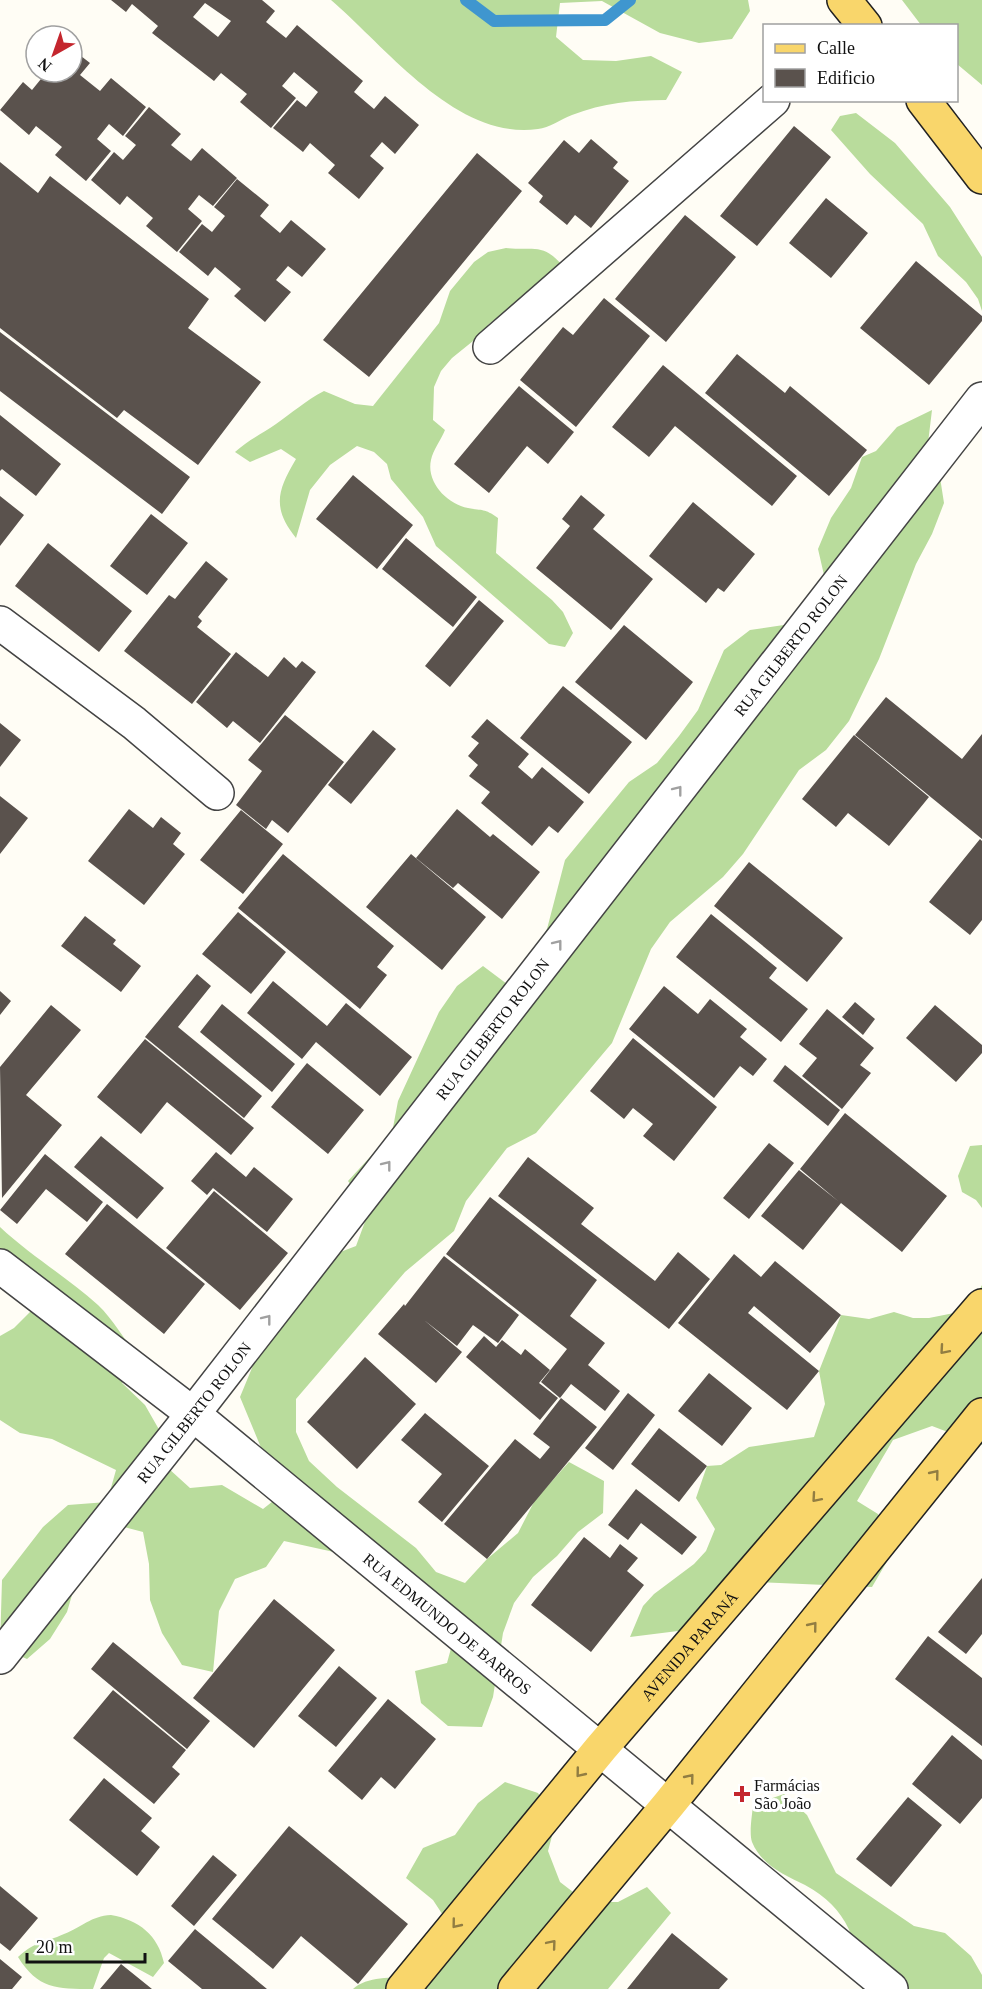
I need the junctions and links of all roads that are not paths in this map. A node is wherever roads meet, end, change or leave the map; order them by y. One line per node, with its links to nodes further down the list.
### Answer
1 (770, 102): 4 (street)
2 (925, 102): 3 (main road)
3 (982, 177)
4 (490, 347)
5 (982, 399): 10 (street, RUA GILBERTO ROLON, one-way to 5)
6 (0, 623): 7 (street)
7 (217, 793)
8 (0, 1266): 10 (street, RUA EDMUNDO DE BARROS)
9 (982, 1306): 13 (main road, AVENIDA PARANÁ, one-way to 13)
10 (193, 1414): 12 (street, RUA GILBERTO ROLON); 13 (street, RUA EDMUNDO DE BARROS)
11 (982, 1415): 14 (main road, one-way to 11)
12 (0, 1658)
13 (601, 1748): 14 (street, RUA EDMUNDO DE BARROS); 15 (main road, AVENIDA PARANÁ, one-way to 15)
14 (669, 1804): 16 (main road, one-way to 14); 17 (street, RUA EDMUNDO DE BARROS)
15 (403, 1989)
16 (515, 1989)
17 (891, 1989)

